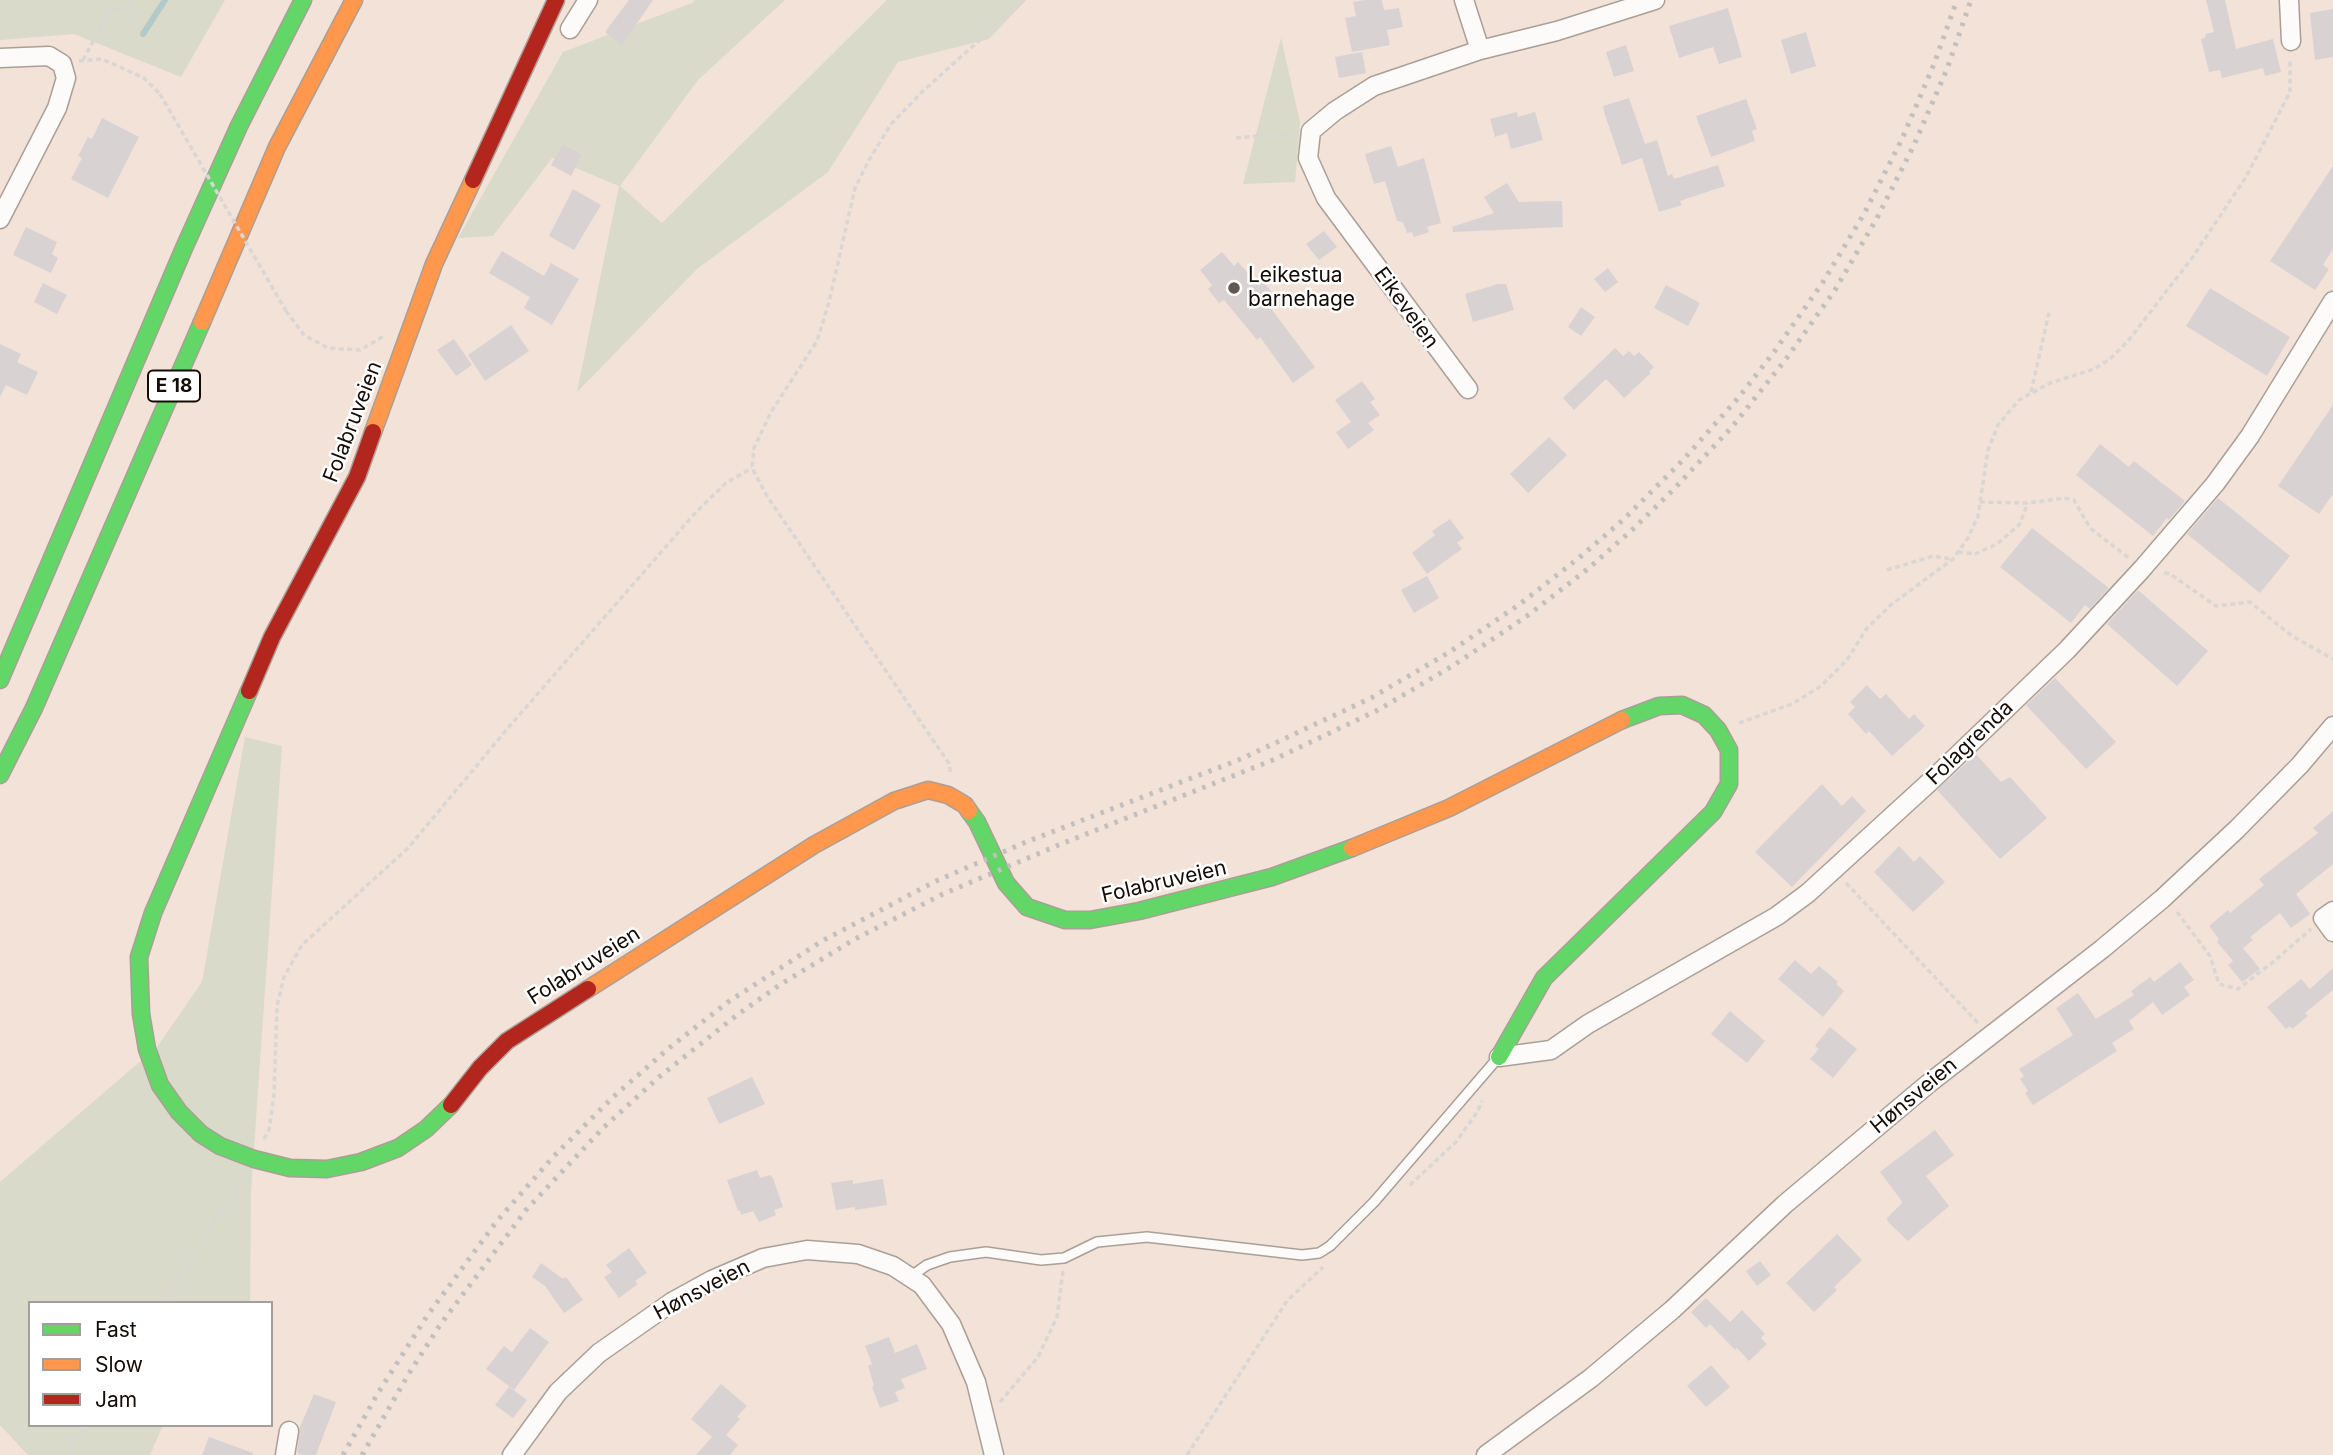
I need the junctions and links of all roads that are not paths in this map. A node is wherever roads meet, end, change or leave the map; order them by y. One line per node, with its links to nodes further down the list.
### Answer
1 (303, 0): 15 (main road, E 18)
2 (354, 0): 17 (main road, E 18)
3 (556, 0): 18 (main road, Folabruveien)
4 (588, 0): 8 (street)
5 (1464, 0): 10 (street)
6 (1655, 0): 10 (street)
7 (2289, 0): 9 (street)
8 (570, 29)
9 (2291, 41)
10 (1479, 50): 14 (street, Eikeveien)
11 (0, 58): 12 (street)
12 (0, 219)
13 (2333, 302): 18 (street, Folagrenda)
14 (1468, 389)
15 (0, 680)
16 (2333, 726): 24 (street, Hønsveien)
17 (0, 775)
18 (1499, 1057): 19 (lane)
19 (911, 1277): 22 (street, Hønsveien); 23 (street, Hønsveien)
20 (289, 1431): 21 (street)
21 (285, 1455)
22 (512, 1455)
23 (994, 1455)
24 (1486, 1455)

